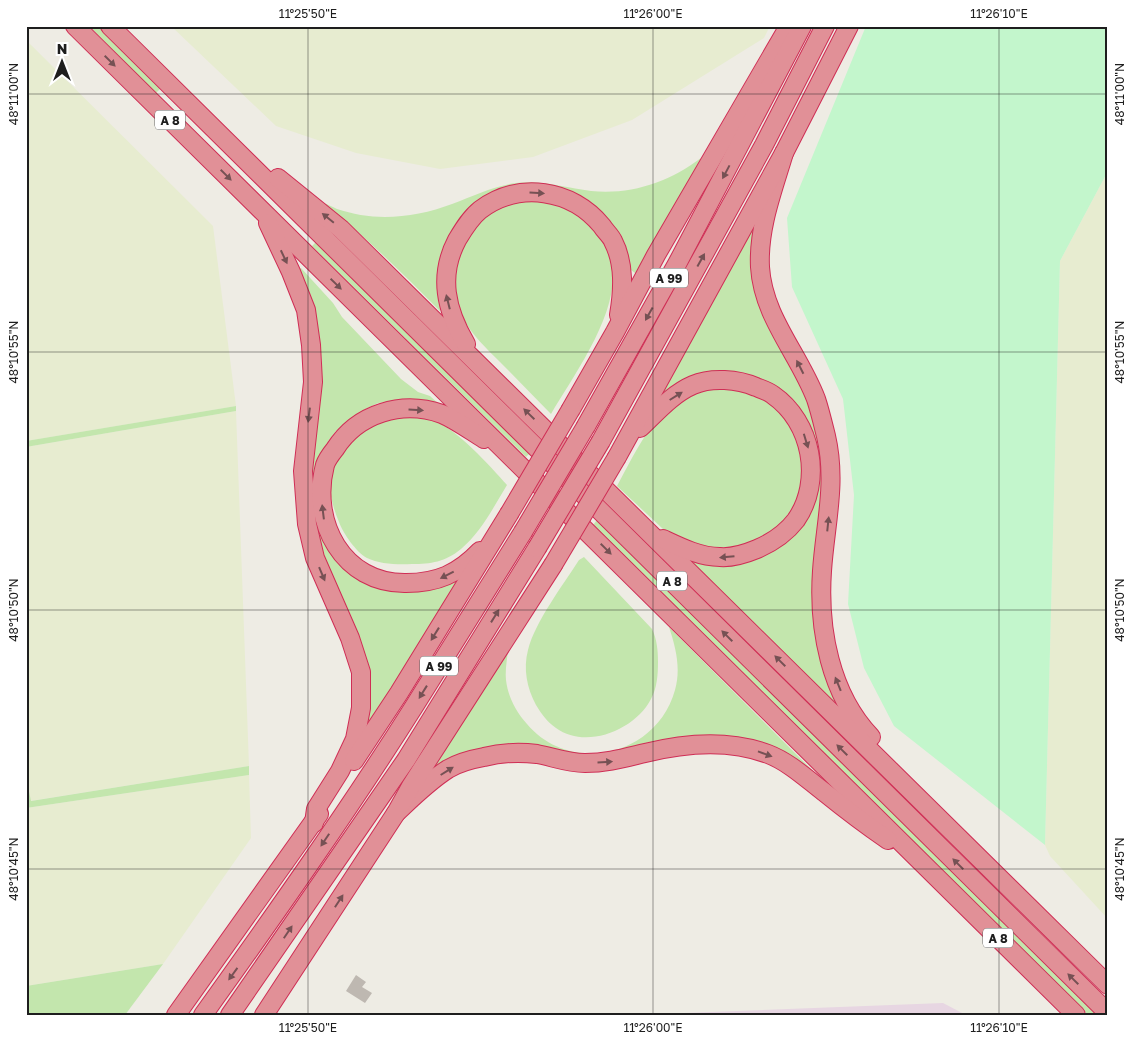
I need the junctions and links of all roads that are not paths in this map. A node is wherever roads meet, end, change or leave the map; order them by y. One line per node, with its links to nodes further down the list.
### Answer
1 (76, 26): 9 (highway, A 8, one-way to 9)
2 (110, 26): 7 (highway, A 8)
3 (789, 26): 10 (highway)
4 (802, 26): 23 (highway, A 99, one-way to 23, bridge)
5 (825, 26): 24 (highway, A 99, one-way to 5, bridge)
6 (849, 26): 8 (highway)
7 (235, 149): 11 (highway, one-way to 7); 21 (highway, A 8, one-way to 7)
8 (784, 153): 12 (highway); 16 (highway, one-way to 8)
9 (264, 213): 13 (highway, A 8, one-way to 13); 18 (highway, one-way to 18)
10 (616, 332): 11 (highway, one-way to 10); 14 (highway, bridge)
11 (476, 362): 15 (highway, one-way to 11)
12 (627, 441): 15 (highway, one-way to 15); 17 (highway, bridge)
13 (509, 453): 14 (highway, one-way to 13); 19 (highway, A 8, one-way to 19)
14 (498, 533): 18 (highway, one-way to 18)
15 (652, 534): 16 (highway, one-way to 15)
16 (889, 769): 20 (highway)
17 (396, 813): 19 (highway, one-way to 19); 25 (highway, one-way to 17)
18 (314, 823): 22 (highway)
19 (920, 861): 26 (highway, A 8)
20 (1108, 985)
21 (1108, 1013)
22 (176, 1015)
23 (204, 1015)
24 (230, 1015)
25 (264, 1015)
26 (1076, 1015)

